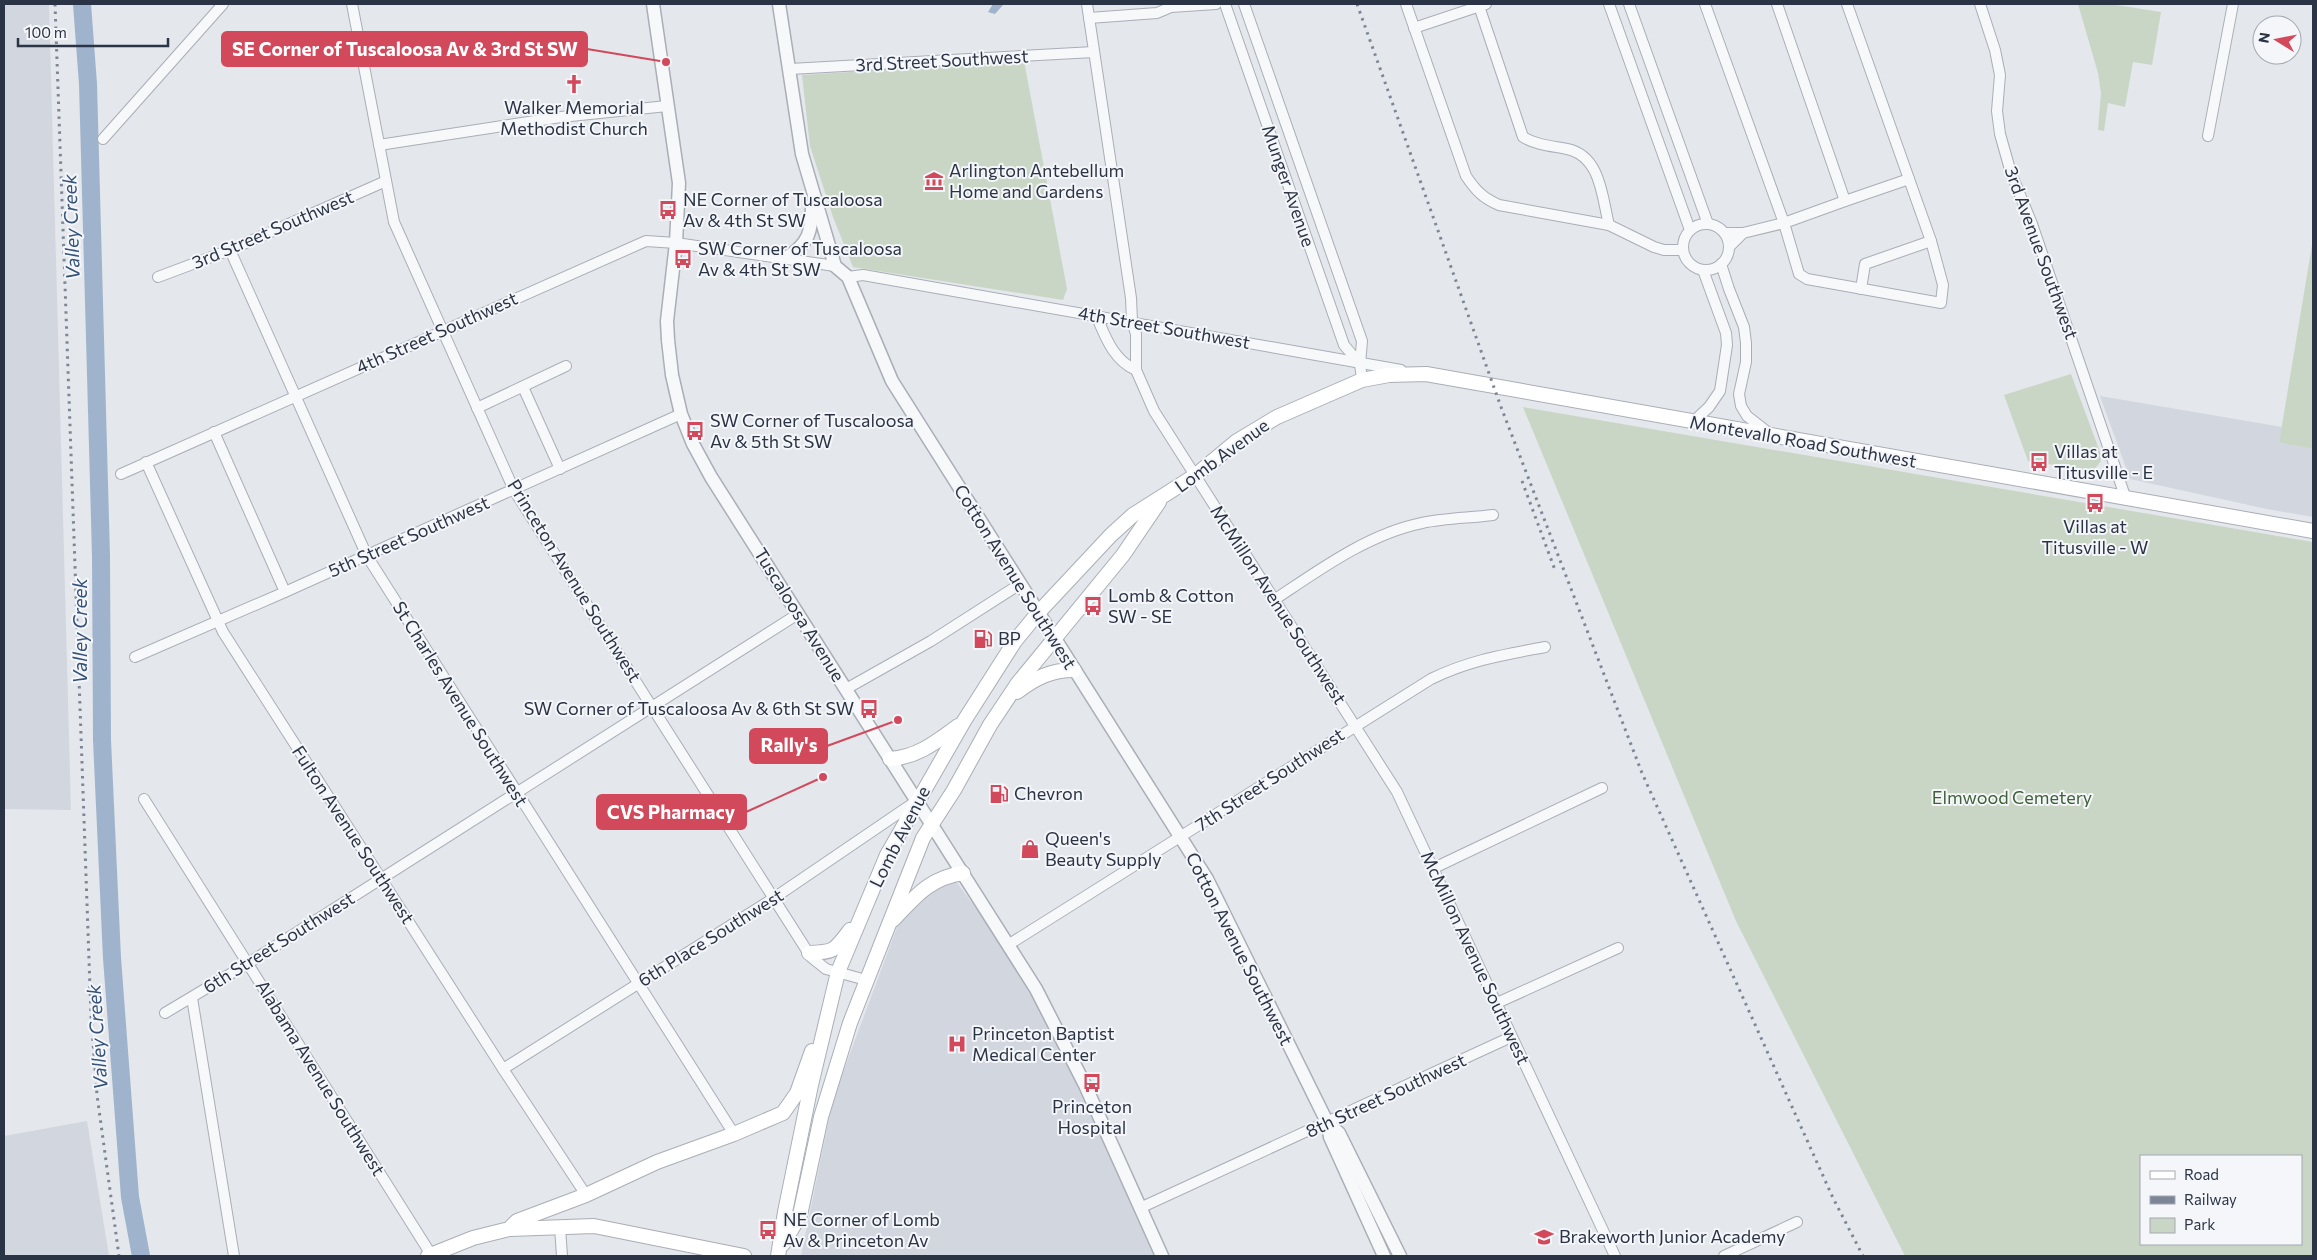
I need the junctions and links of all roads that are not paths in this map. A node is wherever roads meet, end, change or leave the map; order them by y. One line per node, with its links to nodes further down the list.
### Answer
1 (223, 4): 26 (street)
2 (352, 4): 27 (street, Princeton Avenue Southwest)
3 (653, 4): 24 (street, Tuscaloosa Avenue)
4 (779, 4): 23 (street)
5 (1087, 4): 18 (street, McMillon Avenue Southwest)
6 (1216, 4): 18 (street)
7 (1225, 4): 22 (street, Munger Avenue)
8 (1244, 4): 20 (street, Munger Avenue)
9 (1406, 4): 19 (street)
10 (1609, 4): 37 (street)
11 (1629, 4): 35 (street)
12 (1705, 4): 34 (street)
13 (1776, 4): 31 (street)
14 (1848, 4): 28 (street)
15 (1980, 4): 74 (street, 3rd Avenue Southwest)
16 (2233, 4): 25 (street)
17 (1482, 5): 19 (street); 36 (street)
18 (1089, 18): 21 (street, McMillon Avenue Southwest)
19 (1414, 28): 36 (street)
20 (1260, 50): 22 (street); 32 (street, Munger Avenue)
21 (1094, 52): 23 (street, 3rd Street Southwest); 53 (street, McMillon Avenue Southwest)
22 (1244, 57): 33 (street, Munger Avenue)
23 (790, 69): 30 (street)
24 (668, 106): 27 (street); 41 (street, Tuscaloosa Avenue)
25 (2208, 136)
26 (104, 139)
27 (379, 145): 29 (street, Princeton Avenue Southwest)
28 (1909, 179): 31 (street); 40 (street)
29 (386, 181): 43 (street, 3rd Street Southwest); 54 (street, Princeton Avenue Southwest)
30 (812, 190): 45 (street); 47 (street)
31 (1845, 201): 34 (street)
32 (1314, 204): 33 (street); 55 (street, Munger Avenue)
33 (1297, 211): 55 (street, Munger Avenue)
34 (1784, 223): 39 (street); 51 (street)
35 (1708, 224): 37 (street); 38 (street)
36 (1609, 225): 44 (street)
37 (1690, 230): 44 (street)
38 (1725, 233): 39 (street); 42 (street)
39 (1743, 233): 42 (street)
40 (1931, 241): 51 (street); 51 (street)
41 (676, 243): 45 (street, 4th Street Southwest); 54 (street, 4th Street Southwest); 64 (street, Tuscaloosa Avenue)
42 (1729, 247): 46 (street)
43 (230, 250): 49 (street, 3rd Street Southwest); 62 (street, St Charles Avenue Southwest)
44 (1683, 250): 48 (street)
45 (786, 258): 47 (street, 4th Street Southwest)
46 (1721, 264): 48 (street); 67 (street)
47 (835, 266): 50 (street, Cotton Avenue Southwest)
48 (1703, 270): 65 (street)
49 (158, 277)
50 (848, 277): 52 (street, 4th Street Southwest); 78 (street, Cotton Avenue Southwest)
51 (1861, 289)
52 (1096, 315): 53 (street, 4th Street Southwest); 57 (street)
53 (1132, 321): 55 (street, 4th Street Southwest); 57 (street, McMillon Avenue Southwest)
54 (444, 330): 62 (street, 4th Street Southwest); 63 (street, Princeton Avenue Southwest)
55 (1360, 364): 58 (street, 4th Street Southwest); 59 (street, Munger Avenue)
56 (566, 366): 61 (street)
57 (1136, 370): 71 (street, McMillon Avenue Southwest)
58 (1426, 374): 59 (main road, Lomb Avenue); 60 (main road, 4th Street Southwest)
59 (1362, 380): 71 (main road, Lomb Avenue)
60 (1481, 383): 65 (main road, Montevallo Road Southwest)
61 (523, 387): 63 (street); 69 (street)
62 (295, 396): 66 (street, 4th Street Southwest); 77 (street, St Charles Avenue Southwest)
63 (478, 408): 72 (street, Princeton Avenue Southwest)
64 (681, 414): 69 (street, 5th Street Southwest); 82 (street, Tuscaloosa Avenue)
65 (1693, 422): 67 (main road, Montevallo Road Southwest)
66 (214, 432): 68 (street, 4th Street Southwest); 79 (street)
67 (1773, 436): 74 (main road, Montevallo Road Southwest)
68 (146, 462): 70 (street); 83 (street, Fulton Avenue Southwest)
69 (560, 469): 72 (street, 5th Street Southwest)
70 (120, 474)
71 (1196, 475): 73 (main road, Lomb Avenue); 80 (street, McMillon Avenue Southwest)
72 (514, 490): 77 (street, 5th Street Southwest); 90 (street, Princeton Avenue Southwest)
73 (1161, 499): 81 (main road, Lomb Avenue); 84 (main road, Lomb Avenue)
74 (2126, 499): 76 (main road, Montevallo Road Southwest)
75 (1494, 515): 80 (street)
76 (2313, 531)
77 (368, 556): 79 (street, 5th Street Southwest); 95 (street, St Charles Avenue Southwest)
78 (1020, 584): 81 (street, Cotton Avenue Southwest); 88 (street)
79 (285, 592): 83 (street, 5th Street Southwest)
80 (1274, 600): 92 (street, McMillon Avenue Southwest)
81 (1038, 613): 84 (street, Cotton Avenue Southwest); 91 (main road, Lomb Avenue)
82 (798, 614): 88 (street, Tuscaloosa Avenue); 90 (street, 6th Street Southwest)
83 (218, 622): 86 (street, 5th Street Southwest); 102 (street, Fulton Avenue Southwest)
84 (1054, 638): 87 (street, Cotton Avenue Southwest); 89 (main road, Lomb Avenue)
85 (1545, 647): 92 (street, 7th Street Southwest)
86 (134, 658)
87 (1074, 670): 89 (main road); 99 (street, Cotton Avenue Southwest)
88 (846, 689): 93 (street, Tuscaloosa Avenue)
89 (1006, 700): 98 (main road, Lomb Avenue)
90 (652, 707): 95 (street, 6th Street Southwest); 103 (street, Princeton Avenue Southwest)
91 (964, 721): 93 (main road); 97 (main road, Lomb Avenue)
92 (1356, 725): 99 (street, 7th Street Southwest); 100 (street, McMillon Avenue Southwest)
93 (890, 759): 97 (street, Tuscaloosa Avenue)
94 (1602, 788): 100 (street)
95 (517, 793): 102 (street, 6th Street Southwest); 112 (street, St Charles Avenue Southwest)
96 (144, 799): 109 (street, Alabama Avenue Southwest)
97 (916, 801): 98 (street, Tuscaloosa Avenue); 103 (street, 6th Place Southwest); 104 (main road, Lomb Avenue)
98 (931, 824): 101 (street, Tuscaloosa Avenue); 105 (main road, Lomb Avenue)
99 (1181, 837): 106 (street, 7th Street Southwest); 119 (street, Cotton Avenue Southwest)
100 (1434, 868): 114 (street, McMillon Avenue Southwest)
101 (963, 873): 105 (main road); 106 (street, Tuscaloosa Avenue)
102 (382, 878): 109 (street, 6th Street Southwest); 118 (street, Fulton Avenue Southwest)
103 (774, 898): 108 (street, Princeton Avenue Southwest); 112 (street, 6th Place Southwest)
104 (867, 902): 108 (main road); 110 (main road, Lomb Avenue)
105 (888, 926): 111 (main road, Lomb Avenue)
106 (1008, 945): 122 (street, Tuscaloosa Avenue)
107 (1618, 948): 114 (street)
108 (808, 953): 110 (street, Princeton Avenue Southwest)
109 (247, 964): 113 (street, 6th Street Southwest); 128 (street, Alabama Avenue Southwest)
110 (838, 972): 111 (street, Princeton Avenue Southwest); 116 (main road, Lomb Avenue)
111 (866, 980): 126 (main road, Lomb Avenue)
112 (639, 984): 118 (street, 6th Place Southwest); 120 (street, St Charles Avenue Southwest)
113 (192, 998): 115 (street, 6th Street Southwest); 127 (street)
114 (1497, 1003): 117 (street, McMillon Avenue Southwest)
115 (165, 1013)
116 (828, 1014): 120 (main road); 126 (main road, Lomb Avenue)
117 (1512, 1038): 119 (street, 8th Street Southwest); 134 (street, McMillon Avenue Southwest)
118 (503, 1069): 121 (street, Fulton Avenue Southwest)
119 (1328, 1124): 122 (street, 8th Street Southwest); 132 (street, Cotton Avenue Southwest); 133 (street, Cotton Avenue Southwest)
120 (734, 1134): 121 (main road)
121 (586, 1195): 125 (main road)
122 (1140, 1208): 131 (street, Tuscaloosa Avenue)
123 (1797, 1222): 135 (street)
124 (560, 1226): 125 (main road); 129 (street); 130 (main road)
125 (509, 1229): 128 (main road)
126 (779, 1253)
127 (234, 1256)
128 (431, 1256)
129 (562, 1256)
130 (744, 1256)
131 (1162, 1256)
132 (1384, 1256)
133 (1400, 1256)
134 (1615, 1256)
135 (1724, 1256)

